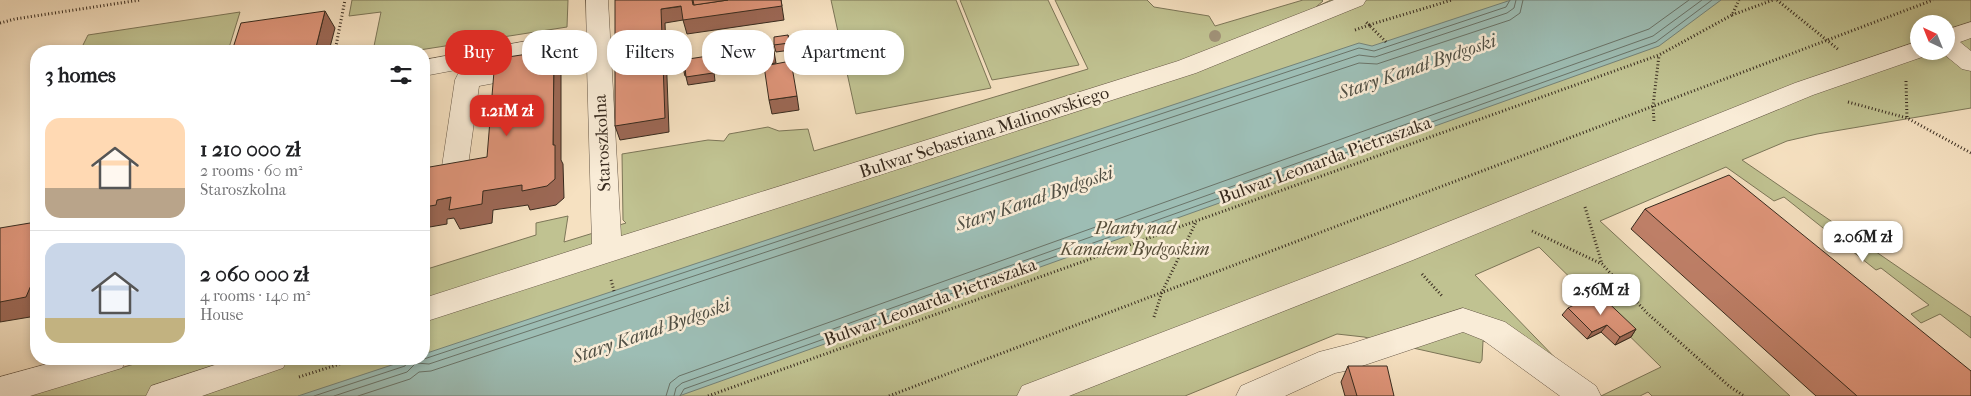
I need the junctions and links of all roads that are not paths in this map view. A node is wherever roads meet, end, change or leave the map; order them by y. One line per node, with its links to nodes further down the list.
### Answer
1 (598, 0): 5 (street, Staroszkolna)
2 (1350, 1): 11 (street, Bulwar Sebastiana Malinowskiego)
3 (1971, 30): 4 (street)
4 (1955, 36)
5 (598, 46): 9 (street); 10 (street); 11 (street, Staroszkolna)
6 (1955, 51): 8 (street)
7 (1910, 52): 17 (street)
8 (1971, 63)
9 (430, 67)
10 (454, 172)
11 (607, 238): 12 (street, Bulwar Sebastiana Malinowskiego)
12 (430, 308)
13 (89, 365): 15 (street)
14 (254, 365): 16 (street)
15 (0, 390)
16 (162, 396)
17 (1033, 396)
18 (1252, 396): 19 (street)
19 (1585, 396)

